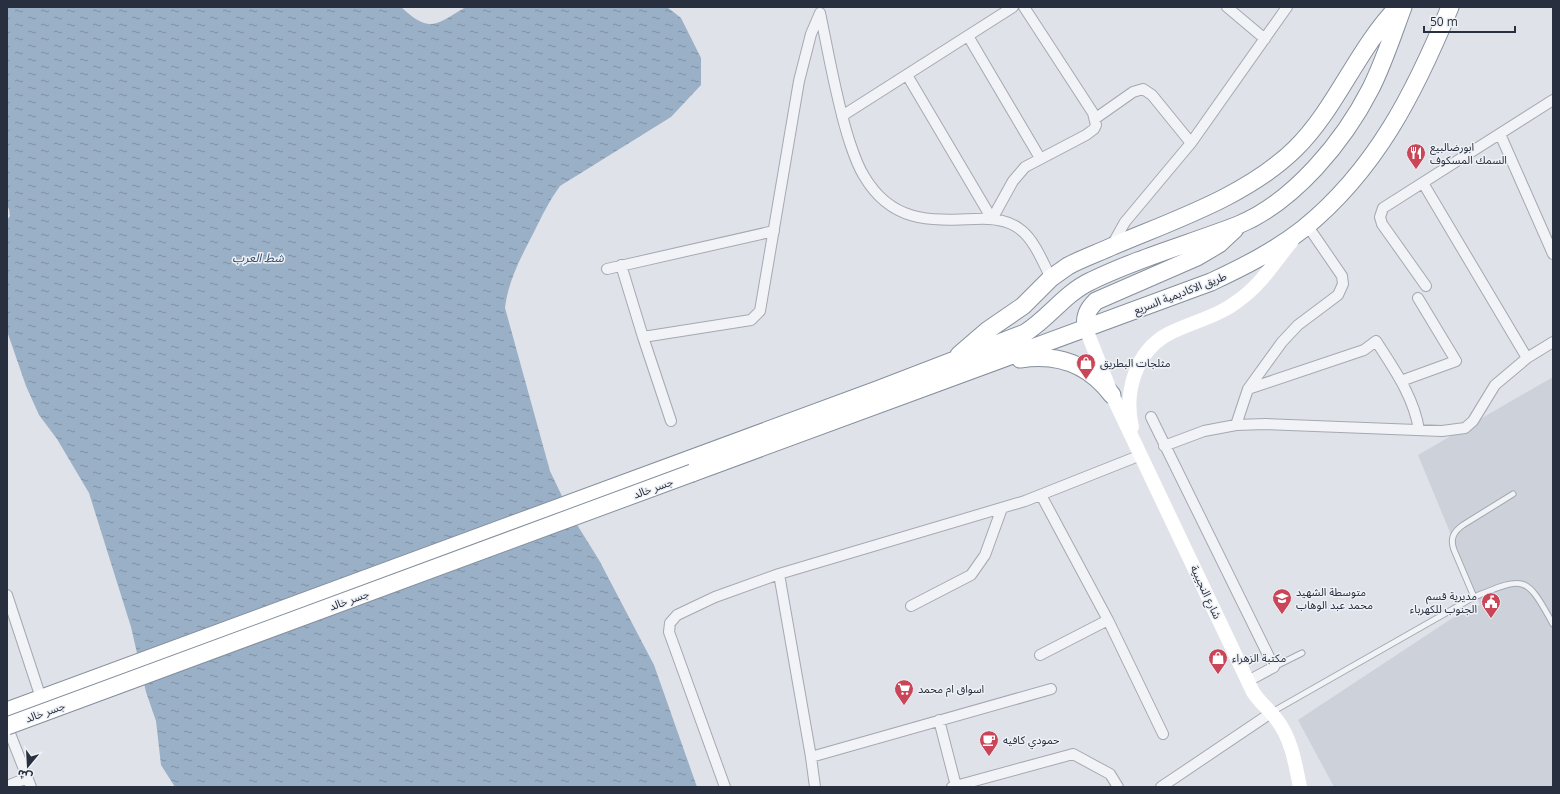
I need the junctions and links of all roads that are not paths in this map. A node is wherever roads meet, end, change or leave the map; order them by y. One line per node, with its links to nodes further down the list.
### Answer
1 (1013, 7): 9 (street)
2 (1024, 7): 14 (street)
3 (1227, 7): 10 (street)
4 (1287, 7): 10 (street)
5 (1398, 7): 23 (highway)
6 (1404, 7): 20 (highway)
7 (1450, 7): 21 (highway, طريق الاكاديمية السريع)
8 (820, 10): 13 (street); 22 (street)
9 (968, 36): 11 (street); 17 (street)
10 (1266, 39): 16 (street)
11 (907, 75): 13 (street); 19 (street)
12 (1553, 100): 15 (street)
13 (842, 116): 19 (street)
14 (1096, 118): 16 (street); 17 (street)
15 (1500, 134): 18 (street); 24 (street)
16 (1191, 143): 23 (street)
17 (1040, 158): 19 (street)
18 (1423, 183): 28 (street); 33 (street)
19 (992, 219): 27 (street)
20 (1239, 224): 30 (highway); 34 (highway)
21 (1305, 227): 30 (highway, طريق الاكاديمية السريع); 37 (street); 45 (main road)
22 (774, 231): 25 (street); 31 (street)
23 (1110, 247): 27 (highway)
24 (1553, 254)
25 (621, 265): 26 (street); 31 (street)
26 (607, 269)
27 (1051, 278): 34 (highway)
28 (1426, 286)
29 (1418, 298): 36 (street)
30 (1086, 329): 35 (highway, طريق الاكاديمية السريع); 38 (main road, شارع النجيبية)
31 (643, 337): 41 (street)
32 (1553, 342): 33 (street)
33 (1527, 358): 43 (street)
34 (954, 361): 39 (highway)
35 (986, 364): 38 (highway); 39 (highway, طريق الاكاديمية السريع)
36 (1401, 381): 37 (street); 43 (street)
37 (1248, 389): 42 (street)
38 (1112, 395): 45 (main road, شارع النجيبية)
39 (882, 397): 46 (highway)
40 (1151, 417): 44 (street)
41 (671, 420)
42 (1236, 425): 43 (street); 44 (street)
43 (1419, 430)
44 (1164, 446): 58 (street)
45 (1140, 452): 48 (street); 59 (main road, شارع النجيبية)
46 (689, 467): 61 (highway, جسر خالد); 65 (highway, جسر خالد, bridge)
47 (1513, 494): 52 (lane)
48 (1041, 495): 49 (street); 54 (street)
49 (1002, 508): 50 (street); 53 (street)
50 (779, 574): 67 (street); 71 (street)
51 (7, 594): 61 (street)
52 (1474, 598): 55 (lane); 63 (lane)
53 (911, 606)
54 (1108, 620): 57 (street); 66 (street)
55 (1553, 624)
56 (1302, 653): 58 (lane)
57 (1040, 655)
58 (1274, 667): 59 (street)
59 (1248, 681): 63 (main road, شارع النجيبية)
60 (1051, 688): 64 (street)
61 (41, 698): 62 (highway, جسر خالد)
62 (7, 711)
63 (1271, 713): 74 (street); 75 (main road, شارع النجيبية)
64 (939, 720): 67 (street); 70 (street)
65 (7, 726): 68 (street)
66 (1163, 734)
67 (811, 757): 72 (street)
68 (29, 783): 69 (street)
69 (7, 786)
70 (954, 786): 73 (street)
71 (725, 787)
72 (815, 787)
73 (1118, 787)
74 (1161, 787)
75 (1300, 787)

